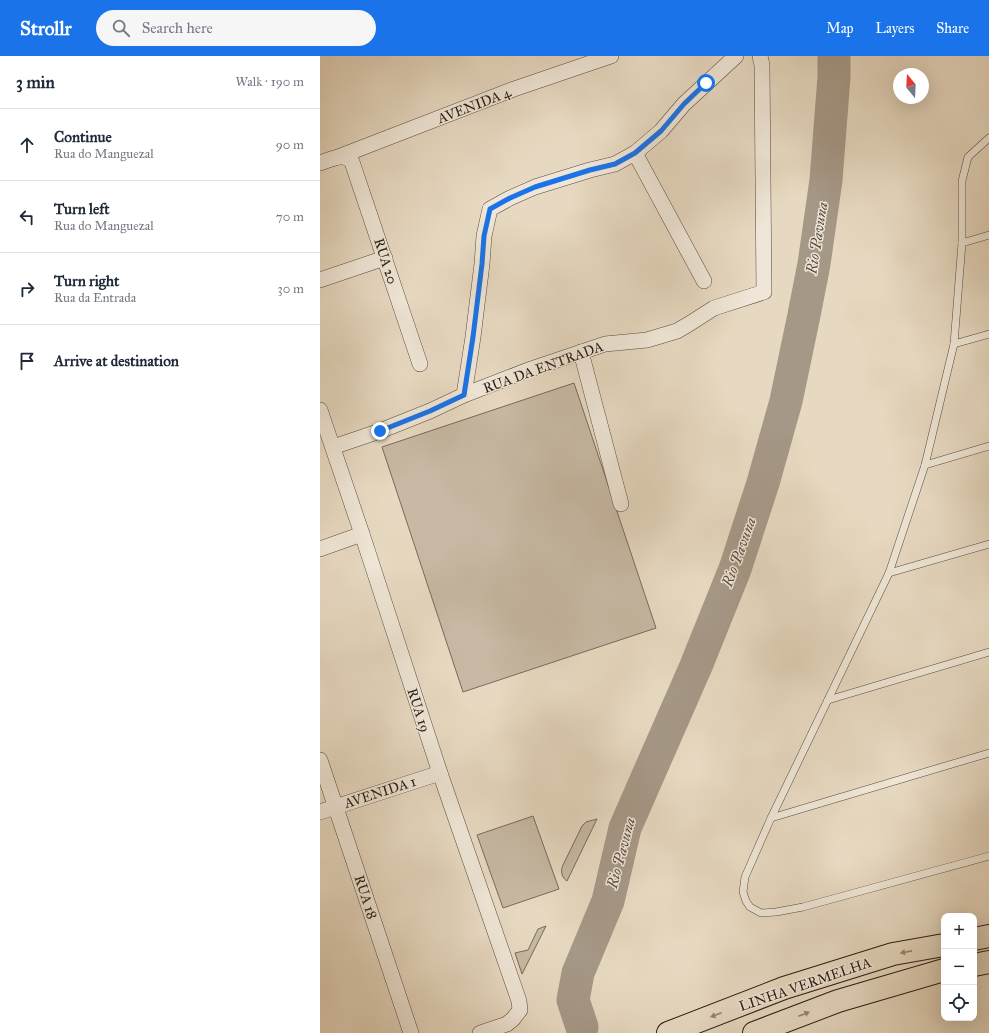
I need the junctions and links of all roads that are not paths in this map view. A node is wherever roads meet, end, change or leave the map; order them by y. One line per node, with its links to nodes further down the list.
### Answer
1 (611, 56): 6 (street, AVENIDA 4)
2 (736, 56): 5 (street)
3 (760, 56): 15 (street, RUA DA ENTRADA)
4 (989, 138): 9 (lane)
5 (635, 153): 12 (street); 17 (street)
6 (343, 158): 7 (street, AVENIDA 4); 10 (street, RUA 20)
7 (320, 163)
8 (989, 235): 9 (lane)
9 (962, 243): 14 (lane)
10 (385, 258): 11 (street); 16 (street, RUA 20)
11 (320, 280)
12 (704, 281)
13 (989, 334): 14 (lane)
14 (954, 344): 21 (lane)
15 (581, 352): 17 (street, RUA DA ENTRADA); 22 (street)
16 (420, 364)
17 (464, 395): 20 (street, RUA DA ENTRADA)
18 (320, 410): 20 (street, RUA 19)
19 (989, 446): 21 (lane)
20 (333, 447): 23 (street, RUA 19)
21 (925, 465): 26 (lane)
22 (621, 504)
23 (362, 534): 25 (street); 31 (street, RUA 19)
24 (989, 544): 26 (lane)
25 (320, 549)
26 (890, 573): 28 (lane)
27 (989, 652): 28 (lane)
28 (828, 700): 34 (lane)
29 (989, 753): 34 (lane)
30 (320, 760): 32 (street, RUA 18)
31 (440, 772): 32 (street, AVENIDA 1); 43 (street, RUA 19)
32 (336, 807): 33 (street, AVENIDA 1); 42 (street, RUA 18)
33 (320, 812)
34 (771, 818): 35 (lane)
35 (989, 856)
36 (989, 936): 37 (highway)
37 (977, 938)
38 (941, 946): 44 (highway, LINHA VERMELHA, one-way to 44)
39 (989, 962): 40 (highway)
40 (977, 964)
41 (941, 971): 45 (highway, LINHA VERMELHA, one-way to 41)
42 (411, 1033)
43 (480, 1033)
44 (668, 1033)
45 (754, 1033)

